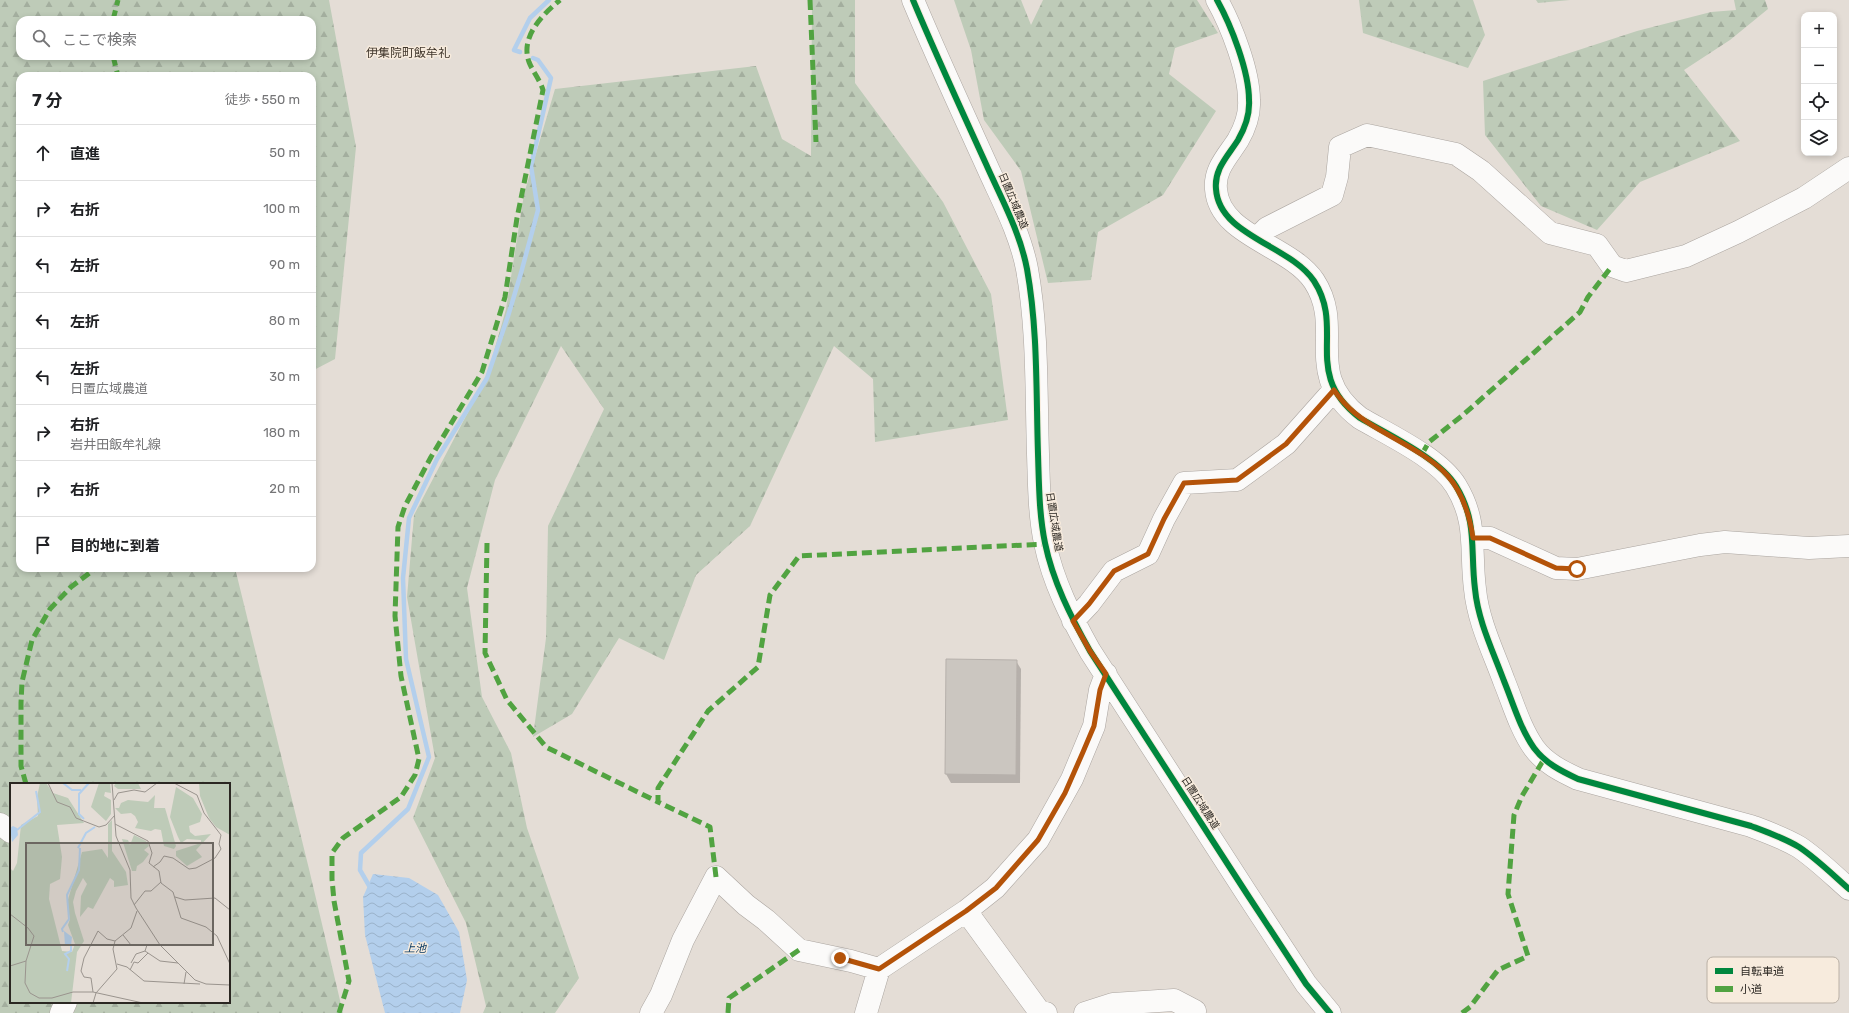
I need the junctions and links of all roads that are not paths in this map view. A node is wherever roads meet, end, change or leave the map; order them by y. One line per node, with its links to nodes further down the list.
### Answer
1 (914, 0): 8 (street, 日置広域農道)
2 (1217, 0): 4 (street)
3 (1849, 168): 4 (street)
4 (1256, 238): 5 (street)
5 (1334, 390): 6 (street); 8 (street)
6 (1473, 538): 7 (street); 12 (street)
7 (1849, 546)
8 (1073, 621): 9 (street, 日置広域農道)
9 (1106, 674): 13 (street); 22 (street, 日置広域農道)
10 (0, 824): 11 (street)
11 (10, 831)
12 (1849, 889)
13 (966, 911): 14 (street); 20 (street)
14 (879, 969): 18 (street); 19 (street)
15 (66, 1003): 17 (street)
16 (1094, 1012): 21 (street)
17 (61, 1013)
18 (651, 1013)
19 (866, 1013)
20 (1046, 1013)
21 (1194, 1013)
22 (1330, 1013)

